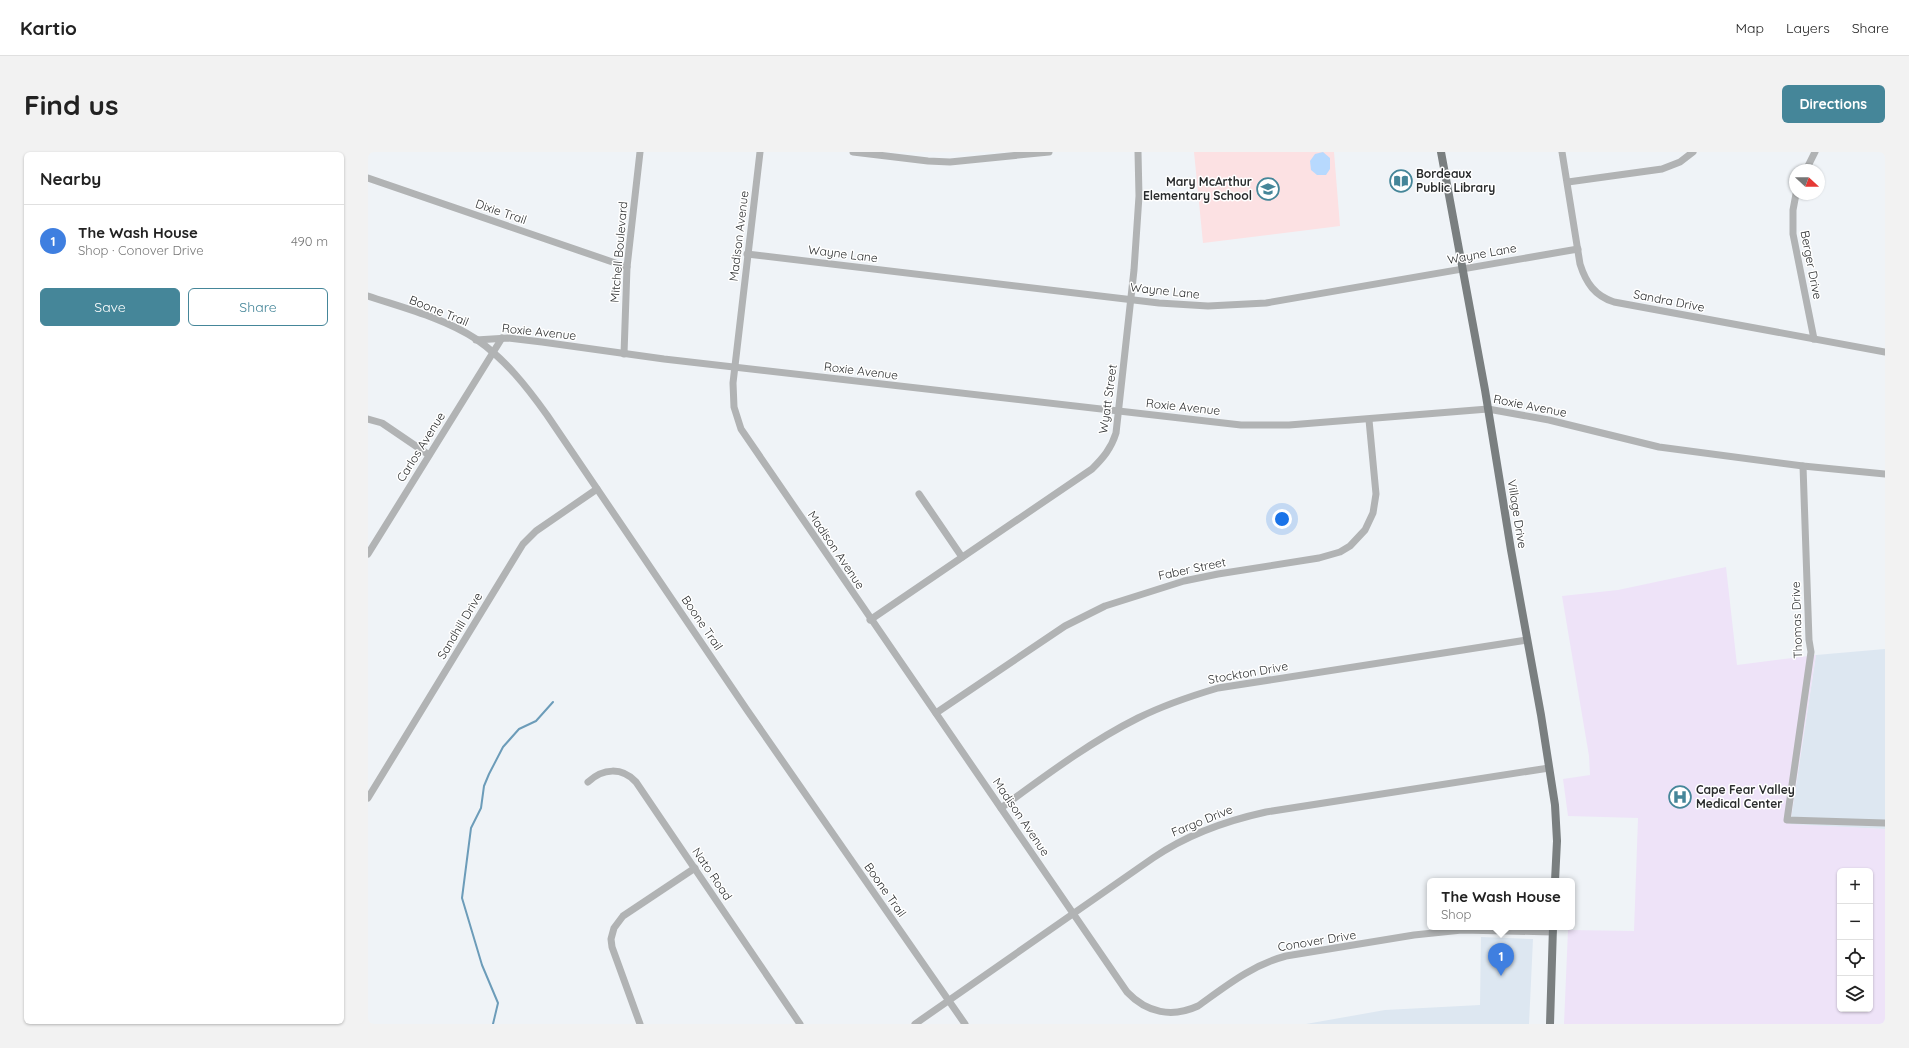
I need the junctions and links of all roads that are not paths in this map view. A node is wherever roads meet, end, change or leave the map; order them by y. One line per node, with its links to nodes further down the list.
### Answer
1 (640, 152): 16 (street, Mitchell Boulevard)
2 (760, 152): 15 (street, Madison Avenue)
3 (853, 152): 4 (street)
4 (1049, 152)
5 (1138, 152): 19 (street, Wyatt Street)
6 (1441, 152): 17 (main road, Village Drive)
7 (1562, 152): 12 (street, Sandra Drive)
8 (1693, 152): 12 (street)
9 (1815, 152): 10 (street)
10 (1809, 164)
11 (368, 178): 16 (street, Dixie Trail)
12 (1568, 182): 14 (street, Sandra Drive)
13 (1795, 200): 21 (street, Berger Drive)
14 (1578, 248): 17 (street, Wayne Lane); 21 (street, Sandra Drive)
15 (747, 254): 19 (street, Wayne Lane); 26 (street, Madison Avenue)
16 (627, 266): 25 (street, Mitchell Boulevard)
17 (1462, 269): 19 (street, Wayne Lane); 27 (main road, Village Drive)
18 (368, 296): 22 (street, Boone Trail)
19 (1131, 299): 28 (street, Wyatt Street)
20 (502, 338): 22 (street, Roxie Avenue); 23 (street, Carlos Avenue); 25 (street, Roxie Avenue)
21 (1814, 339): 24 (street, Sandra Drive)
22 (476, 340): 23 (street, Boone Trail)
23 (492, 352): 31 (street, Carlos Avenue); 34 (street, Boone Trail)
24 (1885, 352)
25 (624, 354): 26 (street, Roxie Avenue)
26 (734, 366): 28 (street, Roxie Avenue); 38 (street, Madison Avenue)
27 (1488, 408): 30 (street, Roxie Avenue); 32 (street, Roxie Avenue); 39 (main road, Village Drive)
28 (1118, 411): 30 (street, Roxie Avenue); 37 (street, Wyatt Street)
29 (368, 419): 31 (street)
30 (1370, 420): 40 (street, Faber Street)
31 (429, 455): 36 (street, Carlos Avenue)
32 (1803, 466): 33 (street, Roxie Avenue); 45 (street, Thomas Drive)
33 (1885, 474)
34 (598, 489): 43 (street, Sandhill Drive); 51 (street, Boone Trail)
35 (919, 494): 37 (street)
36 (368, 554)
37 (962, 557): 38 (street, Wyatt Street)
38 (870, 620): 40 (street, Madison Avenue)
39 (1527, 640): 41 (main road, Village Drive); 44 (street, Stockton Drive)
40 (936, 713): 44 (street, Madison Avenue)
41 (1549, 768): 47 (main road, Village Drive); 48 (street, Fargo Drive)
42 (588, 782): 46 (street, Nato Road)
43 (368, 798)
44 (1001, 808): 48 (street, Madison Avenue)
45 (1885, 823)
46 (695, 868): 52 (street); 53 (street, Nato Road)
47 (1555, 878)
48 (1073, 914): 49 (street, Conover Drive); 51 (street, Fargo Drive)
49 (1471, 930)
50 (1553, 930): 56 (main road)
51 (948, 1000): 54 (street, Fargo Drive); 55 (street, Boone Trail)
52 (640, 1024)
53 (800, 1024)
54 (914, 1024)
55 (965, 1024)
56 (1550, 1024)

